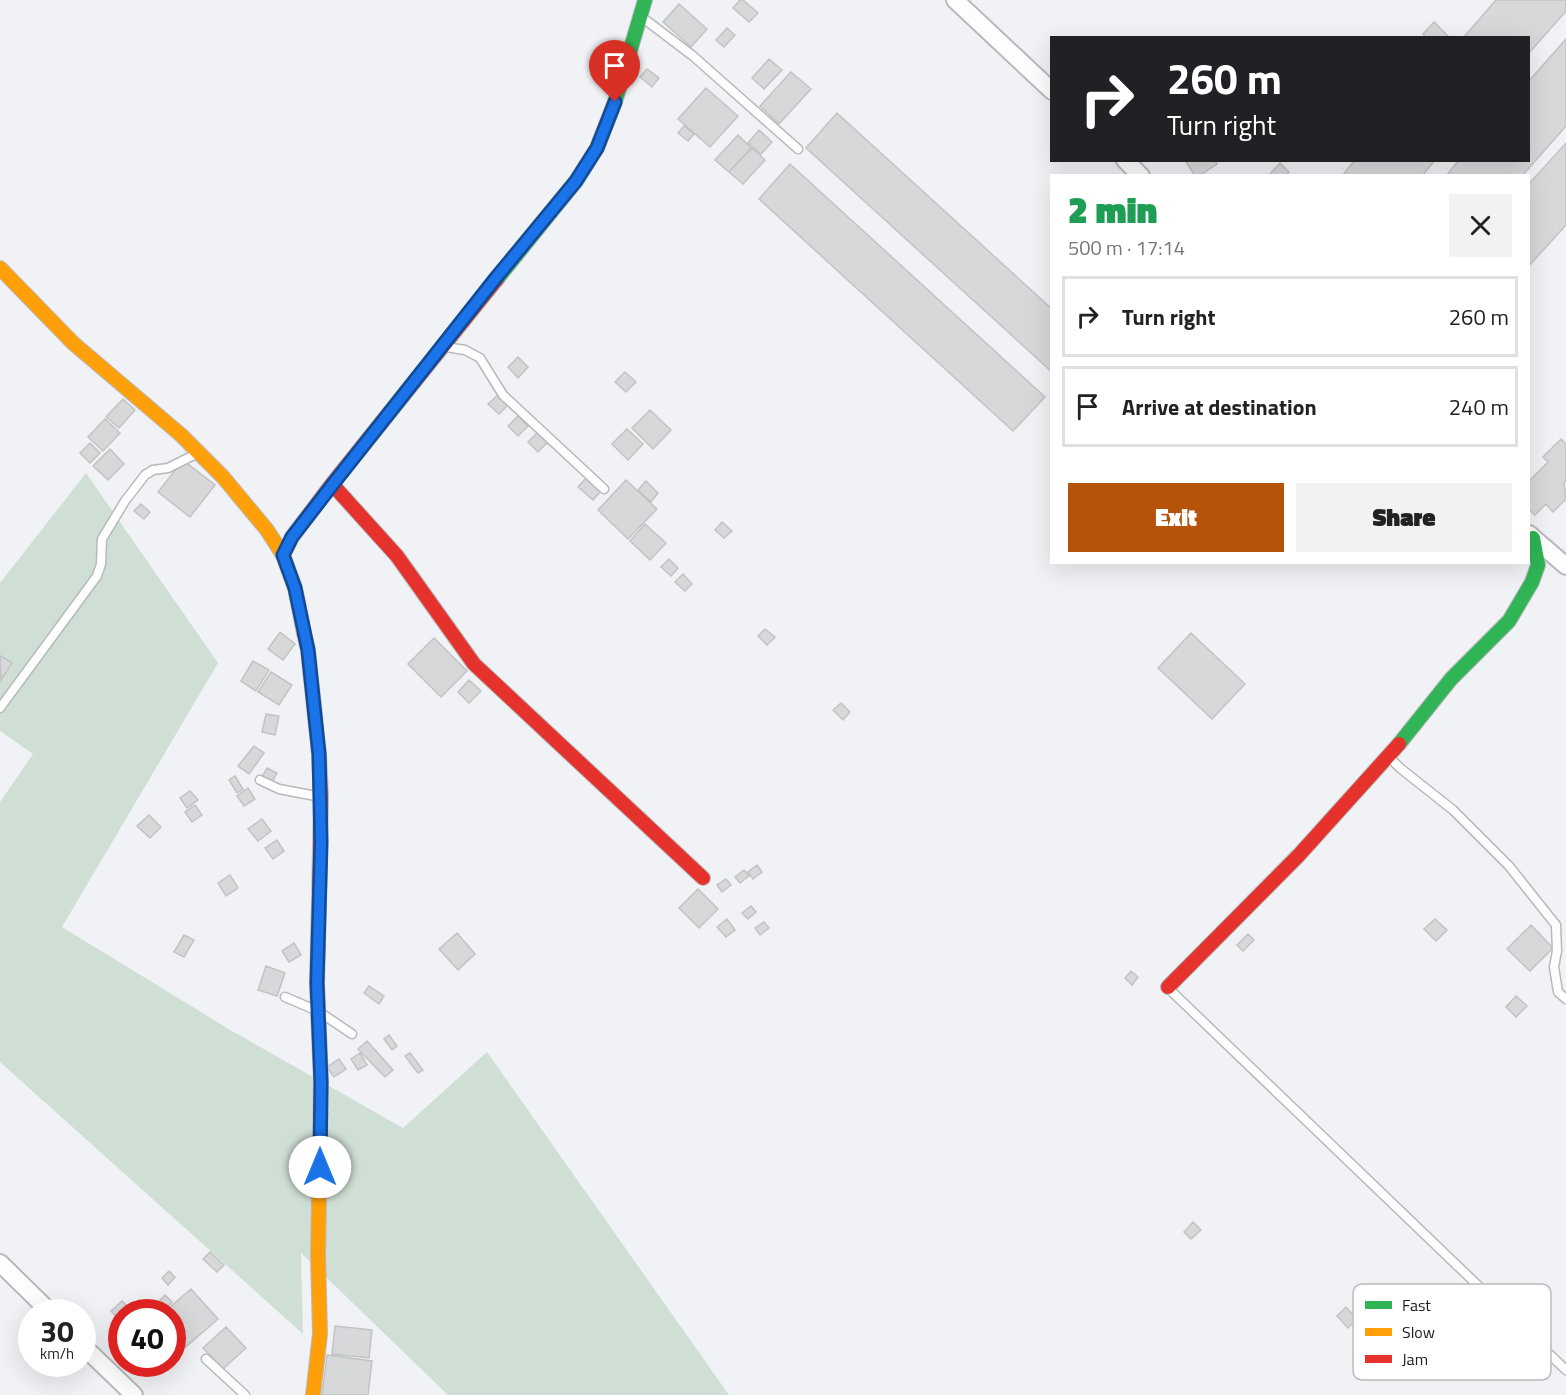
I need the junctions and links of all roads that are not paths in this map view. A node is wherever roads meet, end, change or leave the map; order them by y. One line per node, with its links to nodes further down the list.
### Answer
1 (645, 0): 3 (street)
2 (955, 0): 4 (street)
3 (640, 16): 5 (lane); 9 (street)
4 (1050, 89)
5 (798, 149)
6 (1127, 162): 7 (street)
7 (1139, 174)
8 (0, 268): 10 (street)
9 (442, 347): 11 (street); 12 (lane)
10 (199, 453): 14 (street); 16 (lane)
11 (333, 484): 14 (street); 20 (street)
12 (604, 489)
13 (1531, 536): 15 (street); 17 (street)
14 (283, 555): 19 (street)
15 (1558, 556)
16 (0, 708)
17 (1389, 756): 21 (street); 23 (lane)
18 (260, 780): 19 (lane)
19 (321, 797): 24 (street)
20 (703, 878)
21 (1168, 987): 27 (lane)
22 (285, 997): 24 (lane)
23 (1566, 999)
24 (318, 1011): 25 (lane); 35 (street)
25 (352, 1034)
26 (0, 1263): 28 (street)
27 (1477, 1284)
28 (37, 1299)
29 (1551, 1356): 32 (lane)
30 (96, 1358): 33 (street)
31 (206, 1359): 34 (lane)
32 (1566, 1370)
33 (134, 1395)
34 (245, 1395)
35 (313, 1395)

